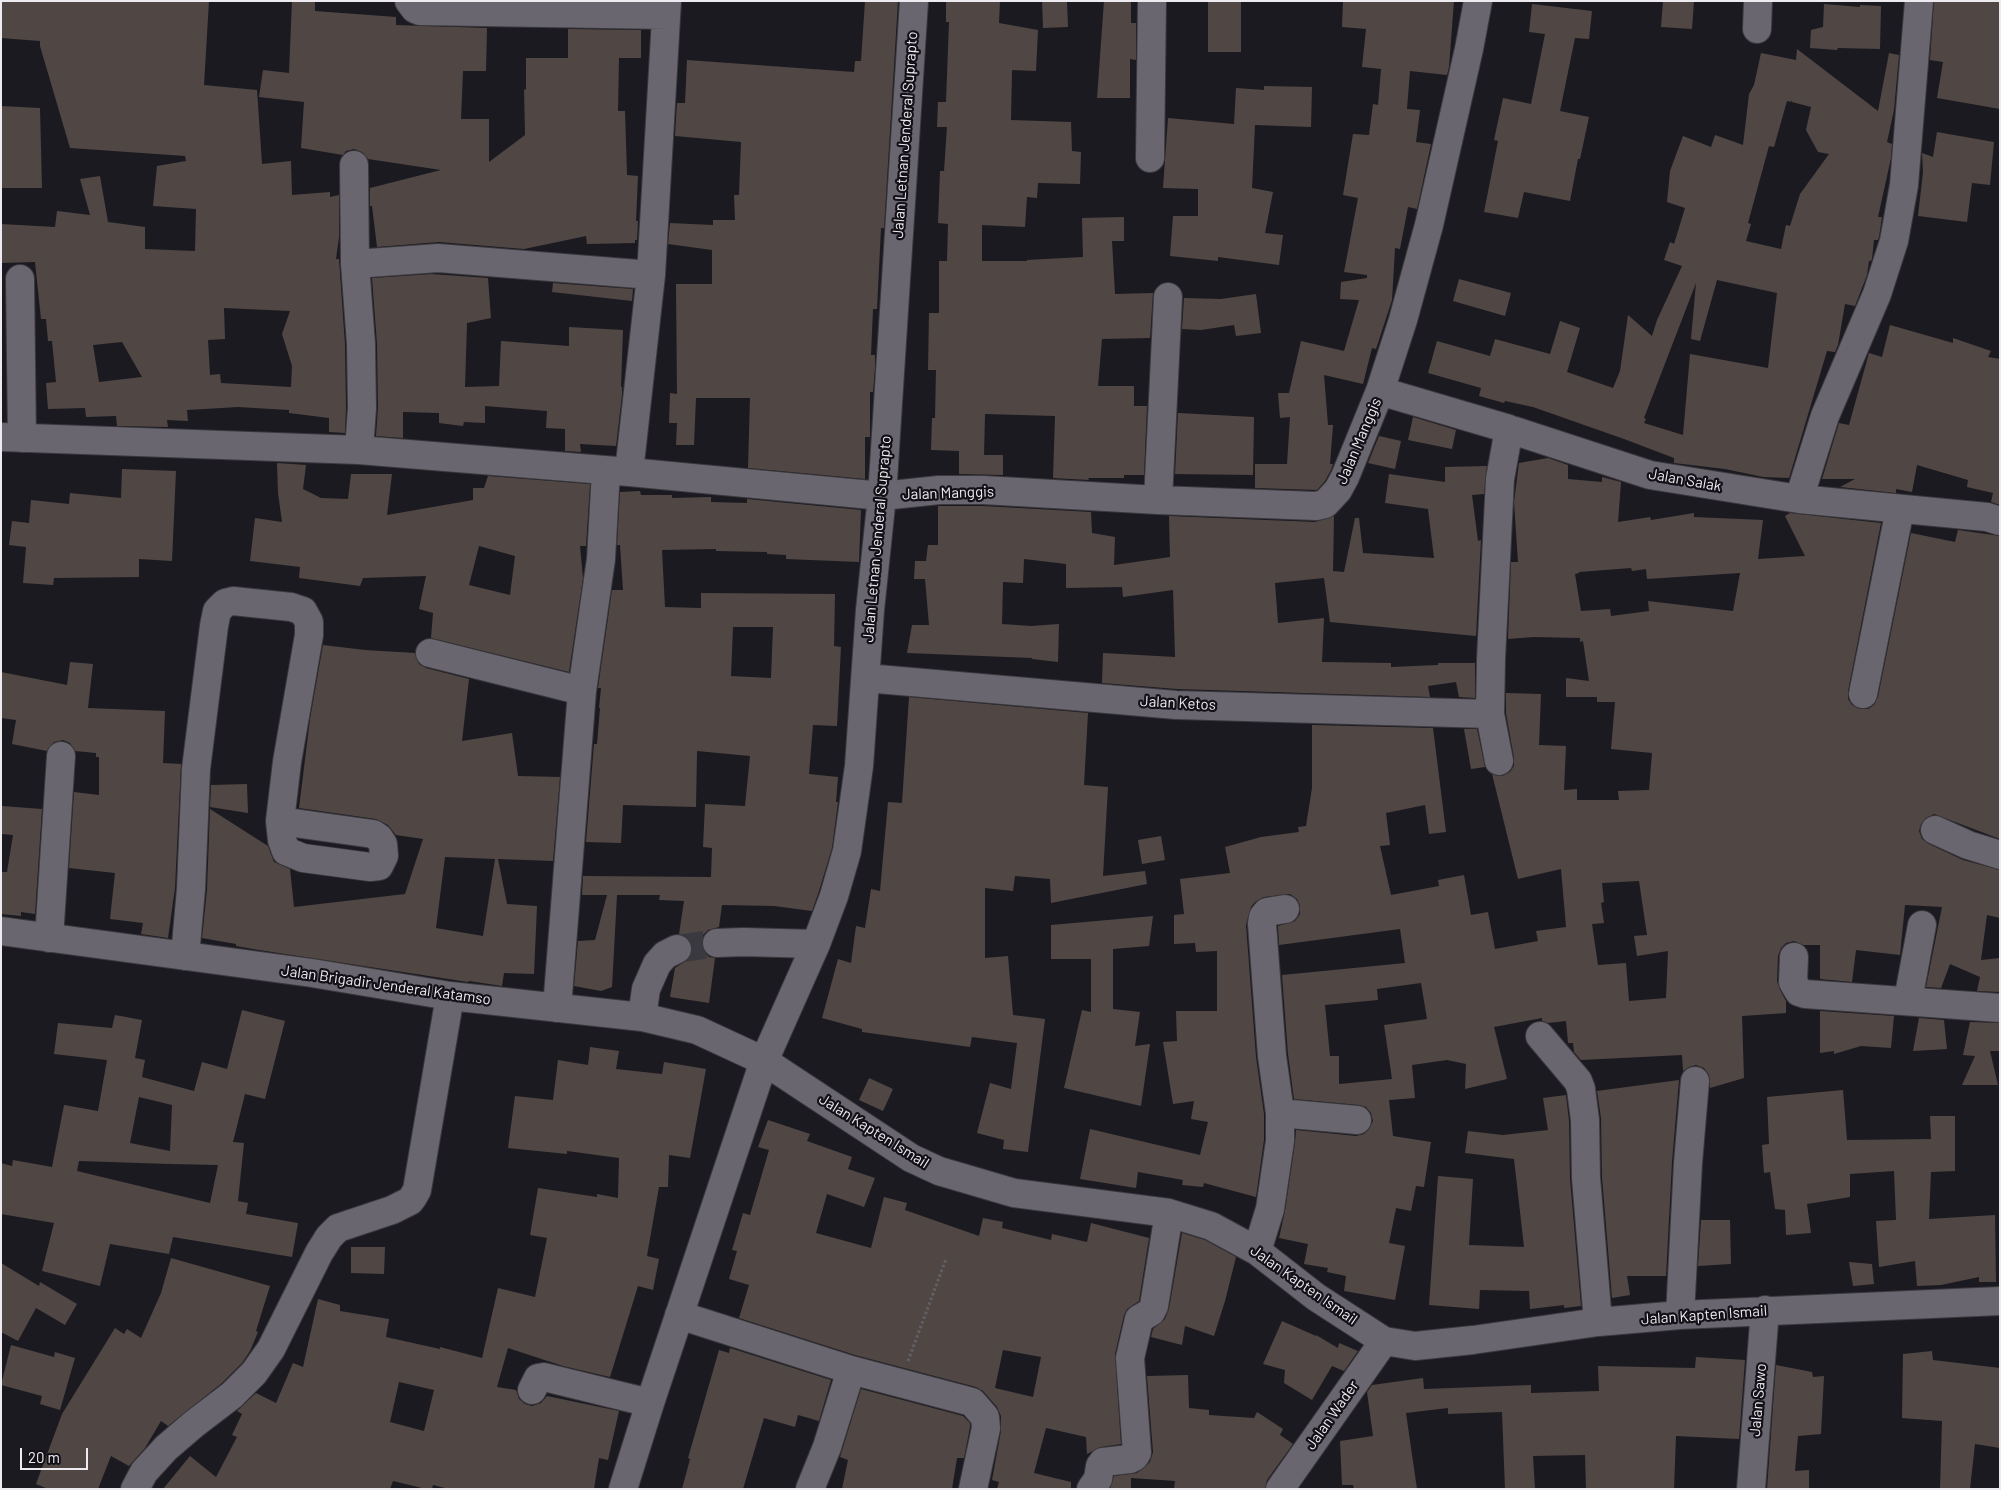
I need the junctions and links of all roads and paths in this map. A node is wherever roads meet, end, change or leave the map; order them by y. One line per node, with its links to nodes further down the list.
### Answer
1 (409, 1): 7 (street)
2 (914, 1): 20 (street, Jalan Letnan Jenderal Suprapto)
3 (1152, 1): 9 (street)
4 (1478, 1): 15 (street, Jalan Manggis)
5 (1758, 1): 8 (street)
6 (1919, 1): 21 (street)
7 (666, 8): 12 (street)
8 (1757, 29)
9 (1150, 158)
10 (354, 165): 11 (street)
11 (355, 264): 12 (street); 18 (street)
12 (651, 275): 19 (street)
13 (20, 279): 17 (street)
14 (1168, 297): 22 (street)
15 (1380, 391): 16 (street, Jalan Salak); 22 (street, Jalan Manggis)
16 (1509, 429): 21 (street, Jalan Salak); 29 (street)
17 (12, 438): 18 (street, Jalan Manggis)
18 (359, 450): 19 (street, Jalan Manggis)
19 (617, 471): 20 (street, Jalan Manggis); 27 (street)
20 (882, 496): 22 (street, Jalan Manggis); 26 (street, Jalan Letnan Jenderal Suprapto)
21 (1799, 499): 23 (street, Jalan Salak)
22 (1158, 500)
23 (1900, 509): 24 (street, Jalan Salak); 28 (street)
24 (2000, 521)
25 (430, 653): 27 (street)
26 (866, 678): 29 (street, Jalan Ketos); 42 (street, Jalan Letnan Jenderal Suprapto)
27 (582, 691): 48 (street)
28 (1863, 694)
29 (1490, 714): 31 (street)
30 (60, 756): 40 (street)
31 (1499, 761)
32 (280, 820): 33 (street); 36 (street); 44 (street)
33 (331, 828): 36 (street); 36 (street)
34 (1935, 830): 35 (street)
35 (2000, 855)
36 (328, 862)
37 (1285, 909): 54 (street)
38 (1922, 925): 47 (street)
39 (1, 931): 40 (street, Jalan Brigadir Jenderal Katamso)
40 (49, 938): 44 (street, Jalan Brigadir Jenderal Katamso)
41 (717, 943): 42 (street)
42 (816, 944): 52 (street, Jalan Letnan Jenderal Suprapto)
43 (677, 949): 50 (street)
44 (185, 956): 46 (street, Jalan Brigadir Jenderal Katamso)
45 (1794, 958): 47 (street)
46 (450, 996): 48 (street, Jalan Brigadir Jenderal Katamso); 69 (street)
47 (1908, 1000): 49 (street)
48 (557, 1008): 50 (street, Jalan Brigadir Jenderal Katamso)
49 (2000, 1008)
50 (642, 1017): 52 (street, Jalan Brigadir Jenderal Katamso)
51 (1540, 1036): 63 (street)
52 (764, 1061): 56 (street, Jalan Kapten Ismail); 61 (street, Jalan Letnan Jenderal Suprapto)
53 (1695, 1081): 62 (street)
54 (1280, 1113): 55 (street); 57 (street)
55 (1357, 1120)
56 (1169, 1213): 57 (street, Jalan Kapten Ismail); 73 (street)
57 (1257, 1250): 64 (street, Jalan Kapten Ismail)
58 (946, 1259): 66 (path)
59 (2000, 1301): 60 (street, Jalan Kapten Ismail)
60 (1765, 1310): 62 (street, Jalan Kapten Ismail); 75 (street, Jalan Sawo)
61 (679, 1315): 65 (street); 68 (street, Jalan Letnan Jenderal Suprapto)
62 (1680, 1315): 63 (street, Jalan Kapten Ismail)
63 (1598, 1322): 64 (street, Jalan Kapten Ismail)
64 (1384, 1341): 74 (street, Jalan Wader)
65 (852, 1370): 66 (street); 71 (street)
66 (902, 1383): 72 (street)
67 (532, 1390): 68 (street)
68 (650, 1403): 70 (street, Jalan Letnan Jenderal Suprapto)
69 (135, 1489)
70 (623, 1489)
71 (810, 1489)
72 (974, 1489)
73 (1091, 1489)
74 (1280, 1489)
75 (1751, 1489)

